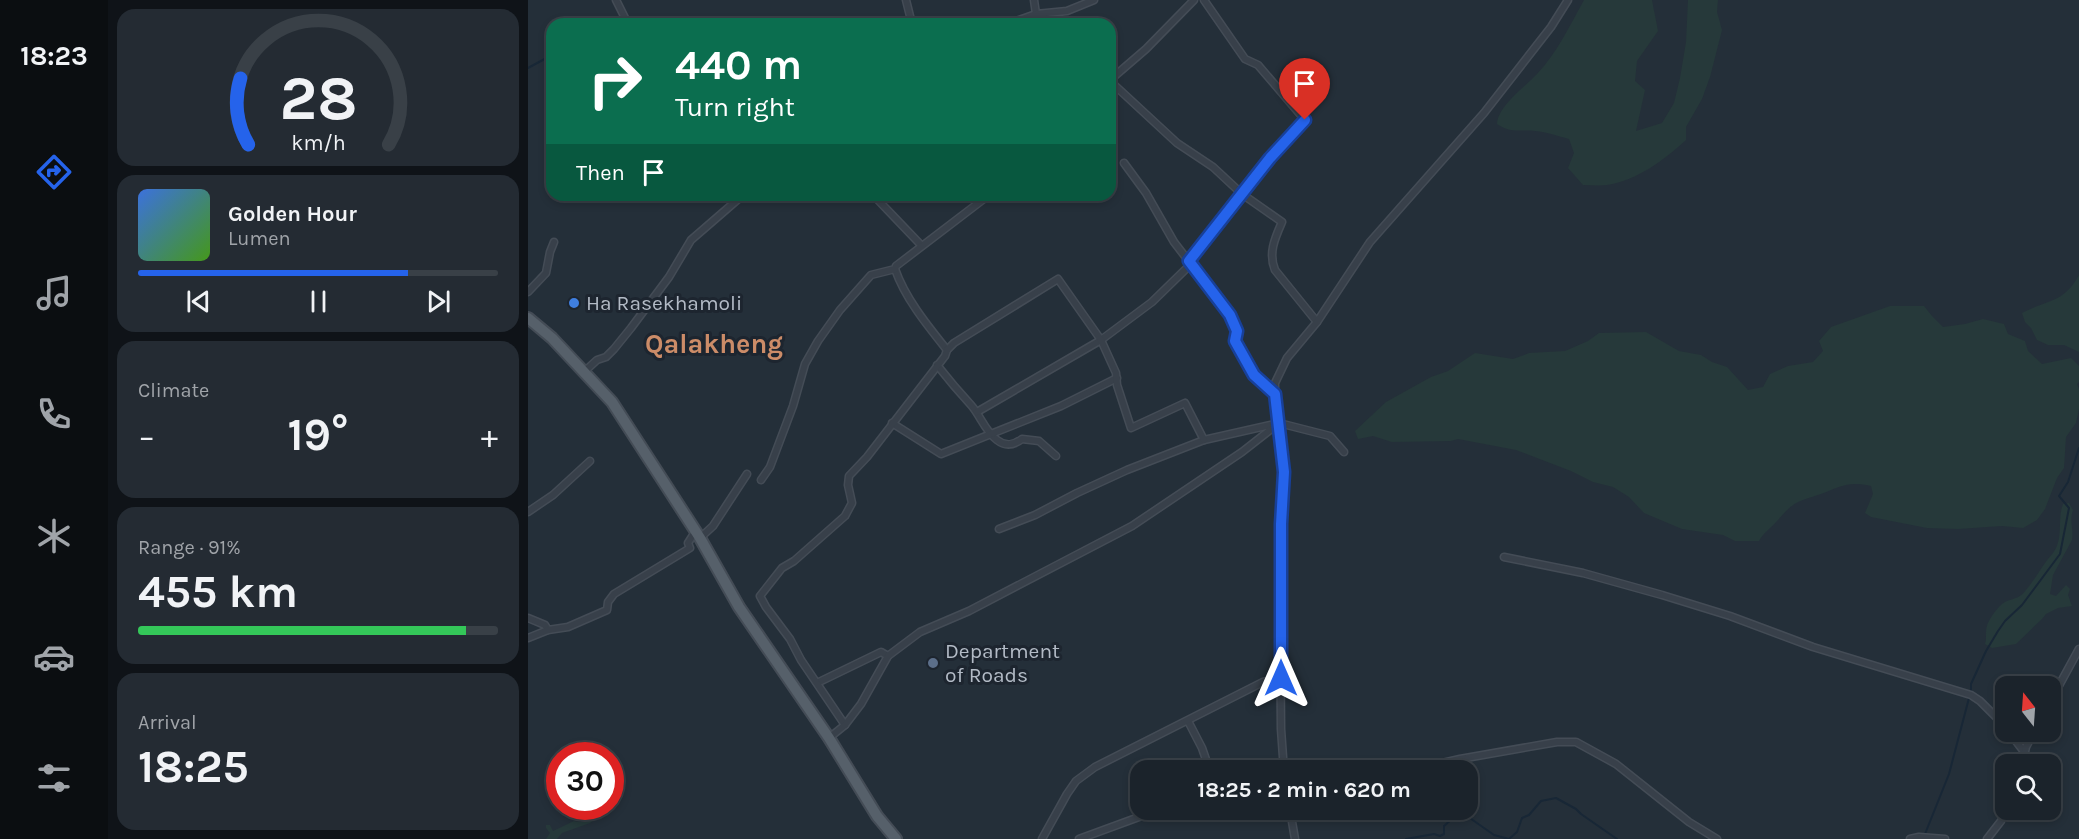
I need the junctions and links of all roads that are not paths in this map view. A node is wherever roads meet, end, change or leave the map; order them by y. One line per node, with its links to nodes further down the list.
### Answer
1 (616, 0): 9 (street)
2 (906, 0): 10 (street)
3 (1034, 0): 8 (street)
4 (1094, 0): 8 (street)
5 (1194, 0): 12 (street)
6 (1204, 0): 15 (street)
7 (1568, 0): 25 (street)
8 (1036, 14): 11 (street)
9 (625, 18)
10 (910, 18)
11 (1025, 18)
12 (1116, 75)
13 (1116, 86): 15 (street)
14 (1124, 163): 21 (street)
15 (1242, 194): 21 (street); 25 (street)
16 (736, 201): 29 (street)
17 (879, 201): 20 (street)
18 (981, 201): 20 (street)
19 (554, 242): 23 (street)
20 (921, 245): 22 (street)
21 (1190, 262): 26 (street); 31 (street)
22 (895, 269): 27 (street); 41 (street)
23 (528, 292)
24 (528, 318): 29 (main road)
25 (1317, 322): 31 (street)
26 (1101, 340): 27 (street); 30 (street); 32 (street)
27 (947, 350): 28 (street)
28 (937, 365): 32 (street); 33 (street)
29 (585, 371): 44 (main road)
30 (1117, 378): 35 (street); 36 (street)
31 (1275, 394): 34 (street)
32 (977, 412): 35 (street)
33 (892, 423): 35 (street); 52 (street)
34 (1279, 423): 36 (street); 37 (street); 50 (street); 51 (street)
35 (991, 433): 38 (street)
36 (1204, 440): 43 (street)
37 (1344, 453)
38 (1056, 456)
39 (591, 461): 42 (street)
40 (747, 474): 44 (street)
41 (761, 480)
42 (528, 512)
43 (999, 529)
44 (697, 535): 47 (street); 57 (main road)
45 (1504, 557): 54 (street)
46 (528, 618): 47 (street)
47 (548, 630): 48 (street)
48 (528, 638)
49 (2079, 649): 53 (street)
50 (888, 656): 52 (street); 56 (street)
51 (1281, 678): 55 (street); 62 (street)
52 (817, 682): 56 (street)
53 (2061, 682)
54 (1995, 716)
55 (1188, 721): 61 (street); 68 (street)
56 (845, 724): 57 (street)
57 (829, 738): 67 (main road)
58 (2017, 742): 60 (street)
59 (2030, 742): 60 (street)
60 (2025, 753)
61 (1206, 760)
62 (1283, 760)
63 (1456, 760): 71 (street)
64 (1131, 820): 69 (street)
65 (1292, 820): 70 (street)
66 (2001, 820): 74 (street)
67 (896, 839)
68 (1042, 839)
69 (1079, 839)
70 (1295, 839)
71 (1717, 839)
72 (1910, 839): 73 (street)
73 (1945, 839)
74 (1986, 839)

